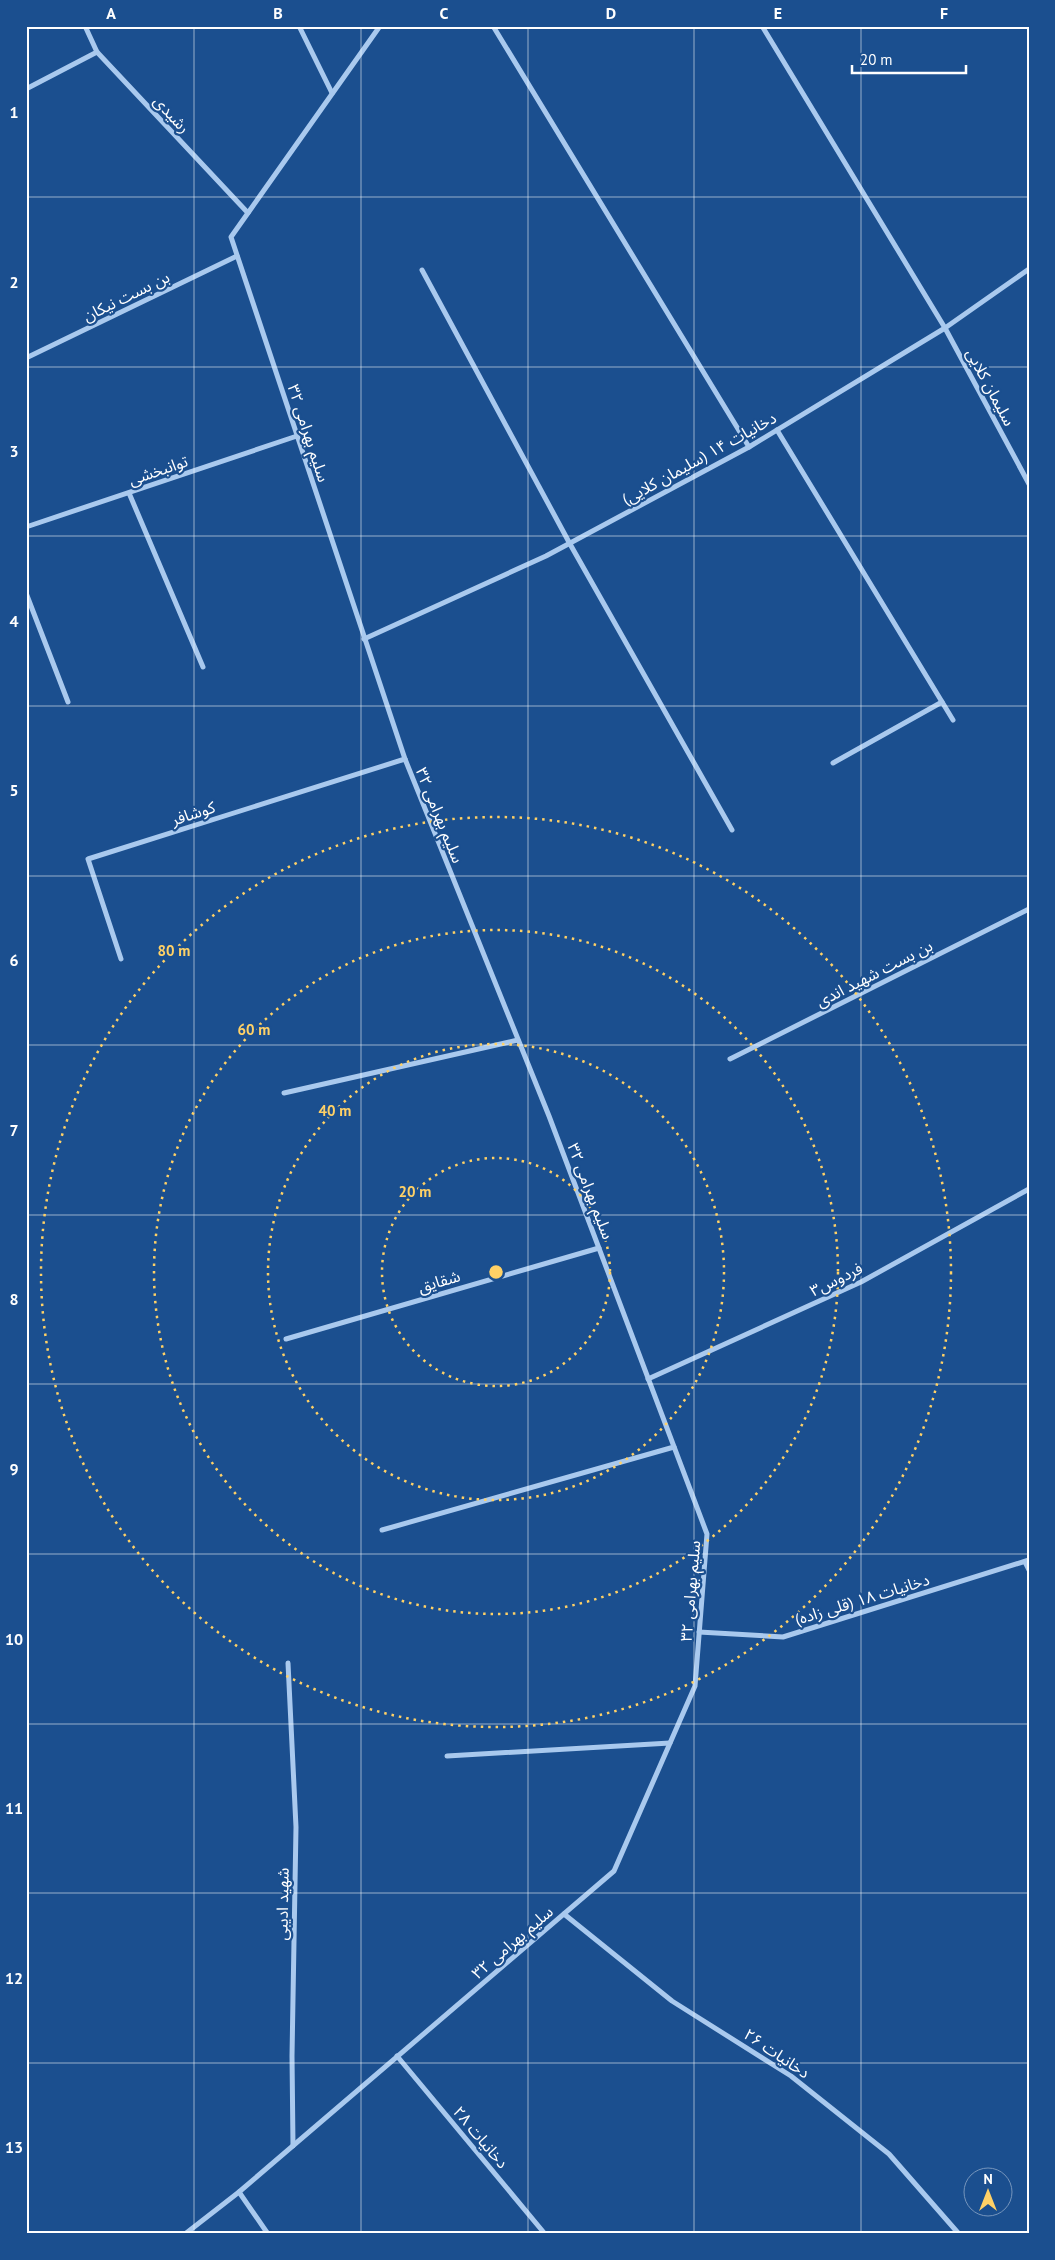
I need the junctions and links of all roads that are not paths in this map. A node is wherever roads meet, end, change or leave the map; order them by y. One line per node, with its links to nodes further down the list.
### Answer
1 (85, 26): 6 (street, رشیدی)
2 (299, 26): 8 (street)
3 (380, 26): 8 (street, سلیم بهرامی ۳۲)
4 (493, 26): 17 (street)
5 (762, 26): 13 (street, سلیمان کلایی)
6 (97, 52): 7 (street); 9 (street, رشیدی)
7 (26, 89)
8 (332, 94): 9 (street, سلیم بهرامی ۳۲)
9 (248, 214): 10 (street, سلیم بهرامی ۳۲)
10 (237, 256): 14 (street, بن بست نیکان); 16 (street, سلیم بهرامی ۳۲)
11 (1029, 269): 13 (street, دخانیات ۱۴ (سلیمان کلایی))
12 (422, 270): 21 (street)
13 (945, 328): 15 (street, دخانیات ۱۴ (سلیمان کلایی)); 18 (street, سلیمان کلایی)
14 (26, 358)
15 (777, 430): 17 (street, دخانیات ۱۴ (سلیمان کلایی)); 26 (street)
16 (297, 436): 19 (street, توانبخشی); 23 (street, سلیم بهرامی ۳۲)
17 (749, 447): 21 (street, دخانیات ۱۴ (سلیمان کلایی))
18 (1029, 484)
19 (129, 493): 20 (street, توانبخشی); 24 (street)
20 (26, 528)
21 (570, 544): 23 (street, دخانیات ۱۴ (سلیمان کلایی)); 30 (street)
22 (26, 593): 25 (street)
23 (364, 639): 28 (street, سلیم بهرامی ۳۲)
24 (203, 667)
25 (68, 702)
26 (942, 702): 27 (street); 29 (street)
27 (952, 720)
28 (405, 759): 32 (street, کوشافر); 33 (street, سلیم بهرامی ۳۲)
29 (833, 763)
30 (732, 830)
31 (1029, 909): 34 (street, بن بست شهید اندی)
32 (121, 959)
33 (518, 1040): 35 (street); 37 (street, سلیم بهرامی ۳۲)
34 (730, 1059)
35 (284, 1093)
36 (1029, 1189): 39 (street, فردوس۳)
37 (599, 1248): 38 (street, شقایق); 39 (street, سلیم بهرامی ۳۲)
38 (286, 1339)
39 (648, 1379): 40 (street, سلیم بهرامی ۳۲)
40 (674, 1447): 41 (street); 44 (street, سلیم بهرامی ۳۲)
41 (382, 1530)
42 (1027, 1561): 43 (street); 44 (street, دخانیات ۱۸ (قلی زاده))
43 (1029, 1570)
44 (699, 1632): 46 (street, سلیم بهرامی ۳۲)
45 (288, 1663): 50 (street, شهید ادیبی)
46 (670, 1743): 47 (street); 48 (street, سلیم بهرامی ۳۲)
47 (447, 1756)
48 (564, 1914): 49 (street, سلیم بهرامی ۳۲); 55 (street, دخانیات ۲۶)
49 (398, 2056): 50 (street, سلیم بهرامی ۳۲); 54 (street, دخانیات ۲۸)
50 (293, 2146): 51 (street, سلیم بهرامی ۳۲)
51 (239, 2192): 52 (street, سلیم بهرامی ۳۲); 53 (street)
52 (185, 2234)
53 (268, 2234)
54 (545, 2234)
55 (959, 2234)

